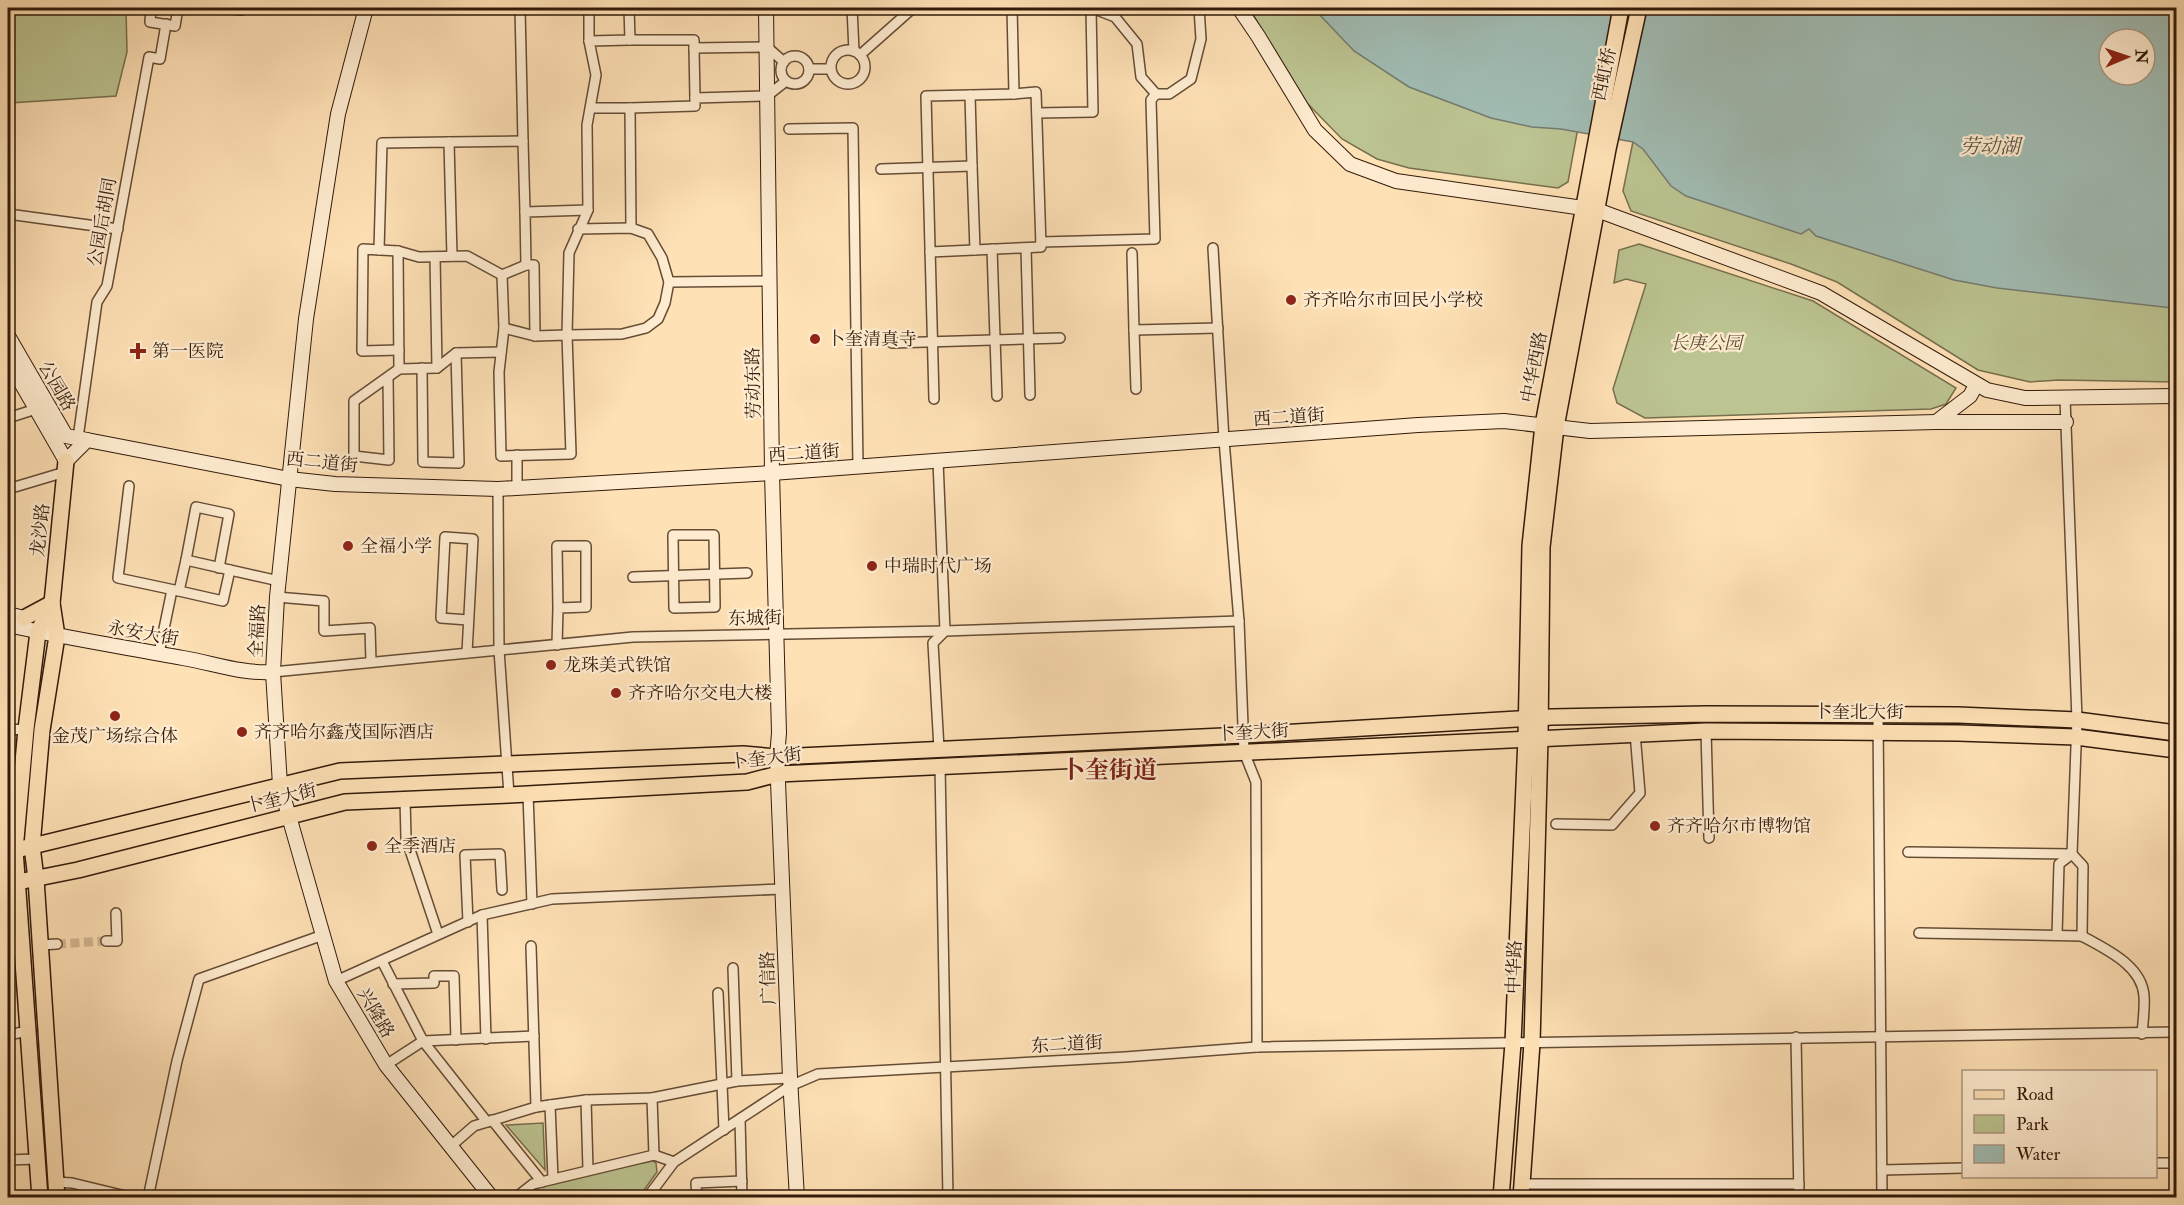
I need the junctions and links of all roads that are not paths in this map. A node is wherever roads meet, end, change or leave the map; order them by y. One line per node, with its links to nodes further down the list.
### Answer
1 (151, 8): 19 (street)
2 (178, 8): 19 (street)
3 (219, 8): 18 (street)
4 (366, 8): 104 (main road, 全福路)
5 (520, 8): 38 (street)
6 (589, 8): 21 (street)
7 (629, 8): 20 (street)
8 (766, 8): 22 (main road, 劳动东路)
9 (852, 8): 24 (street)
10 (913, 8): 24 (street)
11 (1012, 8): 12 (street); 29 (street)
12 (1053, 8)
13 (1091, 8): 30 (street); 36 (street)
14 (1199, 8): 30 (street)
15 (1239, 8): 44 (main road)
16 (1621, 8): 40 (main road, 中华西路)
17 (1639, 8): 40 (main road, 西虹桥)
18 (242, 10)
19 (166, 24): 49 (street, 公园后胡同)
20 (630, 40): 21 (street); 23 (street)
21 (589, 41): 34 (street)
22 (767, 47): 23 (street); 25 (street); 32 (main road, 劳动东路)
23 (694, 48): 33 (street)
24 (857, 53): 27 (street); 27 (street)
25 (784, 62): 26 (street); 28 (street)
26 (809, 69): 27 (street); 28 (street)
27 (830, 69)
28 (786, 81): 32 (street)
29 (1014, 94): 31 (street); 36 (street)
30 (1156, 94): 51 (street)
31 (970, 95): 41 (street); 42 (street)
32 (767, 96): 33 (street); 64 (main road, 劳动东路)
33 (695, 98): 35 (street)
34 (591, 108): 35 (street); 45 (street)
35 (630, 108): 48 (street)
36 (1037, 113): 51 (street)
37 (789, 129): 102 (street)
38 (523, 141): 39 (street); 46 (street)
39 (449, 142): 55 (street); 61 (street)
40 (1602, 148): 44 (main road, 中华西路)
41 (972, 166): 42 (street); 56 (street)
42 (928, 167): 43 (street); 58 (street)
43 (881, 169)
44 (1591, 209): 85 (main road); 96 (main road, 中华西路)
45 (588, 210): 46 (street); 50 (street)
46 (525, 212): 62 (street)
47 (8, 214): 49 (street)
48 (631, 228): 50 (street); 65 (street)
49 (118, 229): 97 (street, 公园后胡同)
50 (578, 229): 69 (street)
51 (1041, 242): 52 (street)
52 (1026, 248): 54 (street); 74 (street)
53 (1214, 248): 67 (street)
54 (992, 249): 56 (street); 73 (street)
55 (379, 250): 57 (street); 77 (street)
56 (975, 250): 58 (street)
57 (398, 251): 60 (street); 77 (street)
58 (930, 252): 75 (street)
59 (1132, 253): 68 (street)
60 (435, 256): 61 (street); 82 (street)
61 (452, 256): 63 (street)
62 (526, 265): 63 (street); 71 (street)
63 (502, 275): 66 (street)
64 (769, 281): 65 (street); 103 (main road, 劳动东路)
65 (669, 282): 69 (street)
66 (504, 328): 71 (street); 78 (street)
67 (1218, 328): 68 (street); 98 (street)
68 (1134, 330): 86 (street)
69 (567, 335): 71 (street); 99 (street)
70 (8, 336): 97 (main road, 公园路)
71 (535, 336)
72 (1060, 338): 74 (street)
73 (995, 339): 74 (street); 75 (street); 88 (street)
74 (1028, 339): 87 (street)
75 (933, 341): 76 (street); 91 (street)
76 (892, 343)
77 (399, 350): 83 (street)
78 (501, 352): 79 (street); 99 (street)
79 (456, 353): 81 (street); 82 (street)
80 (8, 360): 92 (main road, 公园路)
81 (422, 368): 82 (street); 83 (street)
82 (437, 368)
83 (399, 369): 84 (street)
84 (388, 377): 84 (street)
85 (1976, 385): 90 (main road); 94 (main road)
86 (1136, 389)
87 (1030, 395)
88 (997, 396)
89 (2176, 396): 90 (main road)
90 (2065, 398): 95 (street)
91 (934, 399)
92 (36, 409): 93 (street); 101 (main road, 公园路)
93 (8, 418)
94 (1936, 422): 95 (main road, 西二道街); 96 (main road, 西二道街)
95 (2066, 422): 138 (street)
96 (1550, 426): 98 (main road, 西二道街); 137 (main road, 中华西路)
97 (82, 439): 101 (main road); 104 (main road, 西二道街)
98 (1224, 440): 100 (main road, 西二道街); 124 (street)
99 (517, 455): 106 (street)
100 (938, 461): 102 (main road, 西二道街); 126 (street)
101 (65, 466): 107 (street); 119 (main road, 龙沙路)
102 (858, 467): 103 (main road, 西二道街)
103 (772, 473): 106 (main road, 西二道街); 128 (main road, 劳动东路)
104 (289, 479): 108 (main road, 西二道街); 116 (main road, 全福路)
105 (129, 486): 117 (street)
106 (517, 488): 108 (main road, 西二道街)
107 (8, 489)
108 (498, 489): 131 (street)
109 (186, 560): 110 (street); 110 (street); 117 (street)
110 (219, 568): 111 (street)
111 (230, 570): 116 (street); 117 (street)
112 (747, 573): 113 (street)
113 (715, 574): 114 (street); 114 (street); 114 (street)
114 (674, 575): 115 (street)
115 (633, 577)
116 (279, 581): 118 (main road, 全福路)
117 (176, 591): 132 (street)
118 (277, 597): 134 (street); 135 (main road, 全福路)
119 (52, 603): 122 (main road); 127 (main road, 龙沙路); 129 (main road, 龙沙路)
120 (558, 608): 120 (street); 130 (street)
121 (8, 614): 122 (main road)
122 (24, 618)
123 (468, 620): 123 (street); 133 (street)
124 (1239, 621): 126 (street, 东城街); 145 (street)
125 (8, 625): 127 (main road, 永安大街)
126 (945, 631): 128 (street, 东城街); 148 (street)
127 (38, 632): 129 (main road, 永安大街); 139 (main road, 龙沙路)
128 (776, 634): 130 (street, 东城街); 151 (main road, 劳动东路)
129 (57, 636): 132 (main road, 永安大街); 162 (main road, 龙沙路)
130 (557, 645): 131 (street, 东城街)
131 (499, 650): 133 (street, 东城街); 152 (street)
132 (159, 653): 135 (main road, 永安大街)
133 (467, 653): 134 (street, 东城街)
134 (371, 662): 135 (street, 东城街)
135 (273, 672): 155 (main road, 全福路)
136 (1878, 714): 137 (main road, 卜奎北大街); 138 (main road, 卜奎北大街); 142 (street)
137 (1533, 719): 145 (main road, 卜奎大街); 147 (main road, 中华西路)
138 (2077, 720): 144 (main road, 卜奎北大街); 146 (street)
139 (26, 729): 140 (street); 163 (main road, 龙沙路)
140 (8, 730)
141 (1706, 731): 142 (main road, 卜奎北大街); 143 (main road, 卜奎北大街); 161 (street)
142 (1878, 731): 146 (main road, 卜奎北大街); 192 (street)
143 (1635, 733): 147 (main road, 卜奎北大街); 160 (street)
144 (2176, 733)
145 (1244, 735): 148 (main road, 卜奎大街); 150 (street)
146 (2076, 737): 149 (main road, 卜奎北大街); 165 (street)
147 (1533, 738): 150 (main road, 卜奎大街); 198 (main road, 中华路); 199 (main road, 中华路)
148 (939, 749): 151 (main road, 卜奎大街)
149 (2176, 750)
150 (1244, 752): 153 (main road, 卜奎大街); 200 (street)
151 (777, 757): 152 (main road, 卜奎大街); 154 (main road, 广信路)
152 (506, 764): 155 (main road, 卜奎大街); 157 (street)
153 (940, 766): 154 (main road, 卜奎大街); 202 (street)
154 (778, 774): 156 (main road, 卜奎大街); 168 (main road, 广信路)
155 (280, 785): 159 (main road, 全福路); 162 (main road, 卜奎大街)
156 (528, 794): 157 (main road, 卜奎大街); 170 (street)
157 (509, 795): 158 (main road, 卜奎大街)
158 (405, 799): 159 (main road, 卜奎大街); 175 (street)
159 (289, 816): 166 (main road, 卜奎大街); 176 (main road, 兴隆路)
160 (1556, 824)
161 (1709, 838)
162 (32, 846): 163 (main road, 卜奎大街); 166 (main road, 龙沙路)
163 (11, 851): 167 (main road, 龙沙路)
164 (1908, 852): 165 (street)
165 (2072, 854): 177 (street); 178 (street)
166 (36, 879): 167 (main road, 卜奎大街); 181 (main road, 龙沙路)
167 (13, 883): 188 (main road, 龙沙路)
168 (782, 888): 170 (street); 204 (main road, 广信路)
169 (502, 890): 173 (street)
170 (532, 904): 172 (street)
171 (116, 912): 179 (street)
172 (482, 915): 173 (street); 195 (street)
173 (468, 922): 175 (street)
174 (1919, 933): 177 (street)
175 (438, 934): 183 (street)
176 (323, 935): 185 (main road, 兴隆路); 231 (street)
177 (2057, 935): 178 (street)
178 (2082, 936): 190 (street)
179 (106, 941)
180 (57, 944): 181 (street)
181 (40, 945): 227 (main road, 龙沙路)
182 (531, 946): 193 (street)
183 (382, 961): 185 (street); 186 (street)
184 (733, 968): 203 (street)
185 (336, 981): 201 (main road, 兴隆路)
186 (393, 984): 196 (street); 197 (street)
187 (718, 993): 205 (street)
188 (28, 1031): 191 (street); 215 (main road, 龙沙路)
189 (2176, 1032): 190 (street, 东二道街)
190 (2142, 1034): 192 (street, 东二道街)
191 (8, 1035)
192 (1880, 1035): 194 (street, 东二道街); 222 (street)
193 (534, 1036): 195 (street); 209 (street)
194 (1796, 1037): 199 (street, 东二道街); 226 (street)
195 (486, 1038): 196 (street)
196 (456, 1040): 197 (street)
197 (423, 1041): 201 (street); 211 (street)
198 (1513, 1043): 199 (street, 东二道街); 200 (street, 东二道街); 239 (main road, 中华路)
199 (1532, 1043): 228 (main road, 中华路)
200 (1257, 1047): 202 (street, 东二道街)
201 (386, 1065): 213 (main road, 兴隆路)
202 (944, 1067): 204 (street, 东二道街); 238 (street)
203 (737, 1081): 204 (street); 205 (street)
204 (790, 1082): 210 (street, 东二道街); 237 (main road, 广信路)
205 (722, 1084): 206 (street); 212 (street)
206 (652, 1098): 207 (street); 214 (street)
207 (586, 1100): 208 (street); 221 (street)
208 (550, 1105): 209 (street); 223 (street)
209 (536, 1107): 211 (street)
210 (740, 1119): 212 (street, 东二道街); 224 (street)
211 (489, 1121): 213 (street); 225 (street)
212 (724, 1130): 217 (street, 东二道街)
213 (451, 1146): 232 (main road, 兴隆路)
214 (654, 1155): 217 (street); 221 (street)
215 (36, 1159): 216 (street); 229 (main road, 龙沙路)
216 (8, 1160)
217 (674, 1162): 234 (street, 东二道街)
218 (2157, 1163): 219 (street)
219 (2176, 1163)
220 (1962, 1168): 222 (street)
221 (588, 1170): 223 (street)
222 (1882, 1170): 241 (street)
223 (553, 1179): 225 (street)
224 (742, 1181): 235 (street); 236 (street)
225 (542, 1182): 233 (street)
226 (1799, 1184): 228 (street); 240 (street)
227 (56, 1190): 230 (street)
228 (1522, 1191)
229 (40, 1197)
230 (134, 1197)
231 (148, 1197)
232 (492, 1197)
233 (515, 1197)
234 (647, 1197)
235 (697, 1197)
236 (742, 1197)
237 (797, 1197)
238 (948, 1197)
239 (1501, 1197)
240 (1799, 1197)
241 (1882, 1197)

